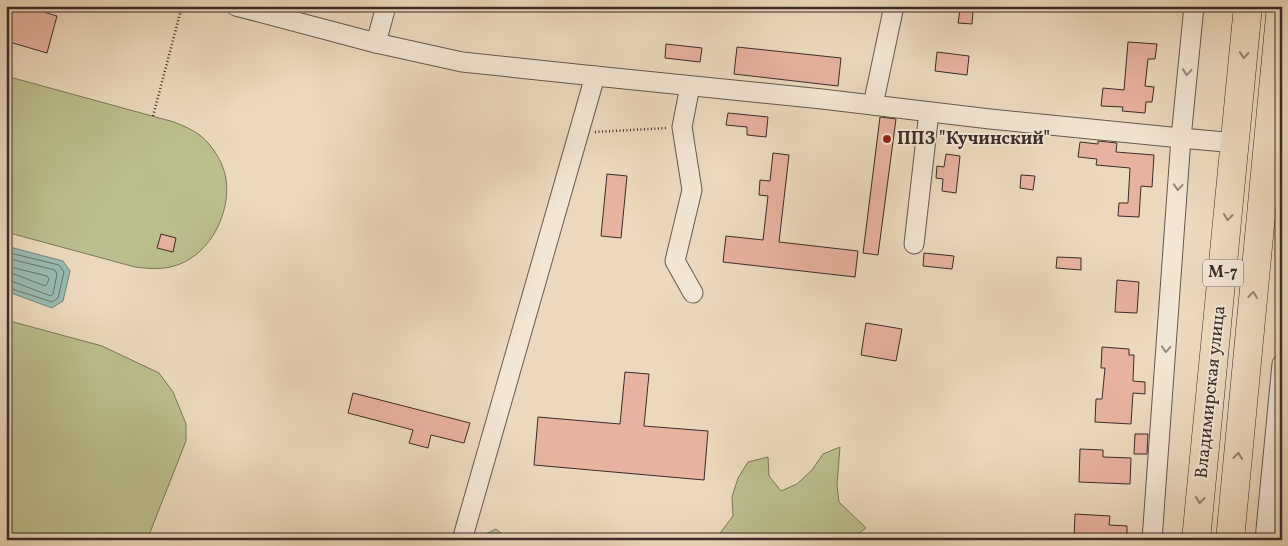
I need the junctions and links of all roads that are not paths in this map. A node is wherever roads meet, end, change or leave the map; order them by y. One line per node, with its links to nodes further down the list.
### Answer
1 (236, 6): 7 (street)
2 (386, 6): 7 (street)
3 (894, 6): 10 (street)
4 (1194, 6): 12 (street, one-way to 12)
5 (1248, 6): 13 (highway, Владимирская улица / М-7, one-way to 13)
6 (1281, 6): 20 (highway, Владимирская улица / М-7, one-way to 6)
7 (376, 43): 8 (street)
8 (595, 76): 9 (street); 17 (street)
9 (690, 86): 10 (street); 15 (street)
10 (874, 105): 11 (street)
11 (929, 112): 12 (street); 14 (street)
12 (1181, 138): 13 (street); 18 (street, one-way to 18)
13 (1236, 143): 19 (highway, Владимирская улица / М-7, one-way to 19)
14 (914, 244)
15 (694, 293)
16 (1282, 364): 21 (street)
17 (462, 540)
18 (1152, 540)
19 (1196, 540)
20 (1230, 540)
21 (1264, 540)

